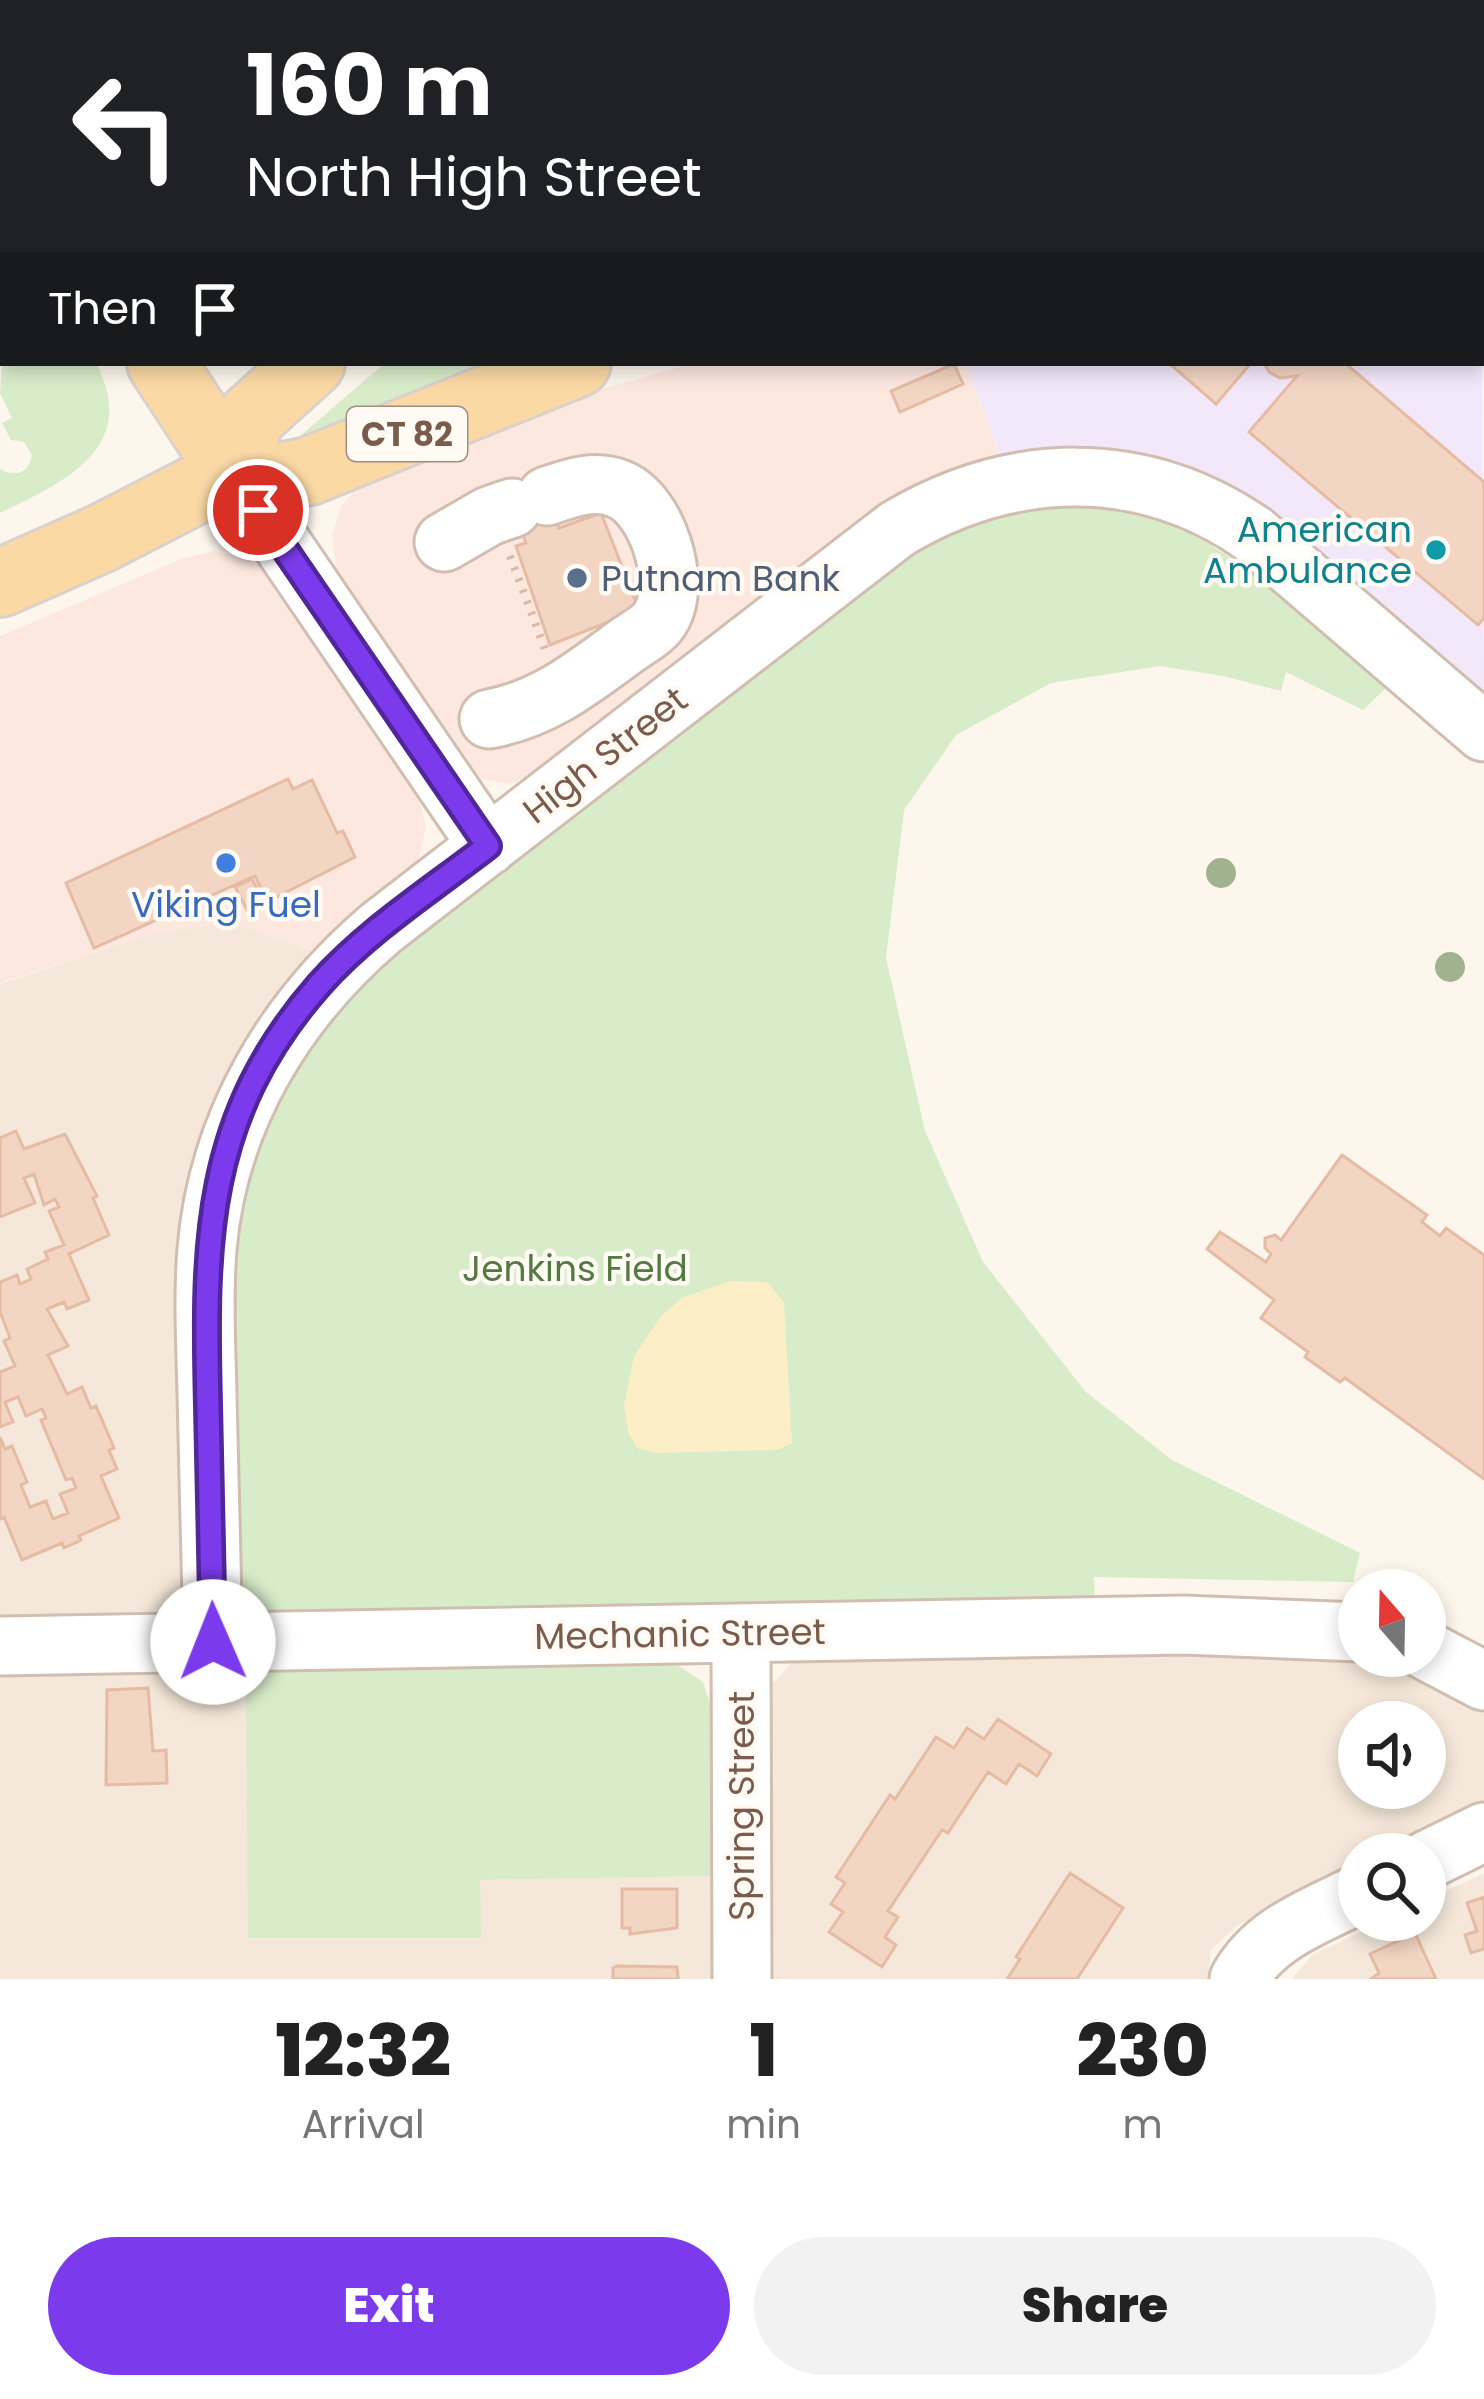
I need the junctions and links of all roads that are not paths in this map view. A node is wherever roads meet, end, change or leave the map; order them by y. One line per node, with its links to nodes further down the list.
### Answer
1 (163, 366): 4 (main road)
2 (308, 366): 4 (main road)
3 (571, 366): 4 (main road, CT 82)
4 (232, 470): 6 (main road); 9 (street)
5 (444, 542): 7 (street)
6 (0, 583)
7 (489, 719)
8 (1484, 732): 9 (street, High Street)
9 (488, 846): 12 (street, High Street)
10 (1338, 1631): 11 (street, Mechanic Street)
11 (741, 1633): 12 (street, Mechanic Street); 20 (street, Spring Street)
12 (213, 1642): 13 (street, Mechanic Street)
13 (0, 1646)
14 (1446, 1661): 15 (street)
15 (1484, 1681)
16 (1484, 1832): 17 (street)
17 (1446, 1851)
18 (1338, 1905): 19 (street)
19 (1240, 1976)
20 (742, 1979)

